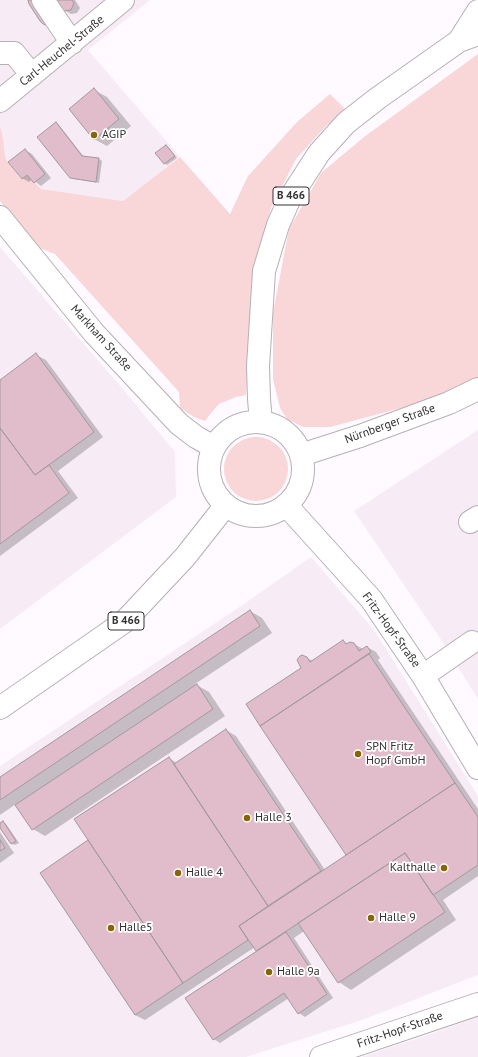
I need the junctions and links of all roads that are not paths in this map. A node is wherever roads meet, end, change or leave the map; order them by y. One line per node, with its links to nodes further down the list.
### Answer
1 (43, 0): 4 (main road)
2 (111, 4): 4 (main road, Carl-Heuchel-Straße)
3 (474, 24): 10 (main road, B 466)
4 (72, 43): 6 (main road, Carl-Heuchel-Straße)
5 (0, 53): 6 (main road)
6 (32, 75): 7 (main road, Carl-Heuchel-Straße)
7 (0, 102)
8 (0, 217): 11 (main road, Markham Straße)
9 (478, 389): 12 (main road, Nürnberger Straße)
10 (261, 422): 11 (main road); 12 (main road)
11 (214, 446): 14 (main road)
12 (301, 455): 13 (main road)
13 (286, 504): 14 (main road); 16 (main road, Fritz-Hopf-Straße)
14 (226, 505): 17 (main road, B 466)
15 (472, 642): 16 (main road)
16 (424, 676): 18 (main road, Fritz-Hopf-Straße)
17 (0, 708)
18 (478, 768)
19 (478, 1004): 20 (main road, Fritz-Hopf-Straße)
20 (321, 1057)

